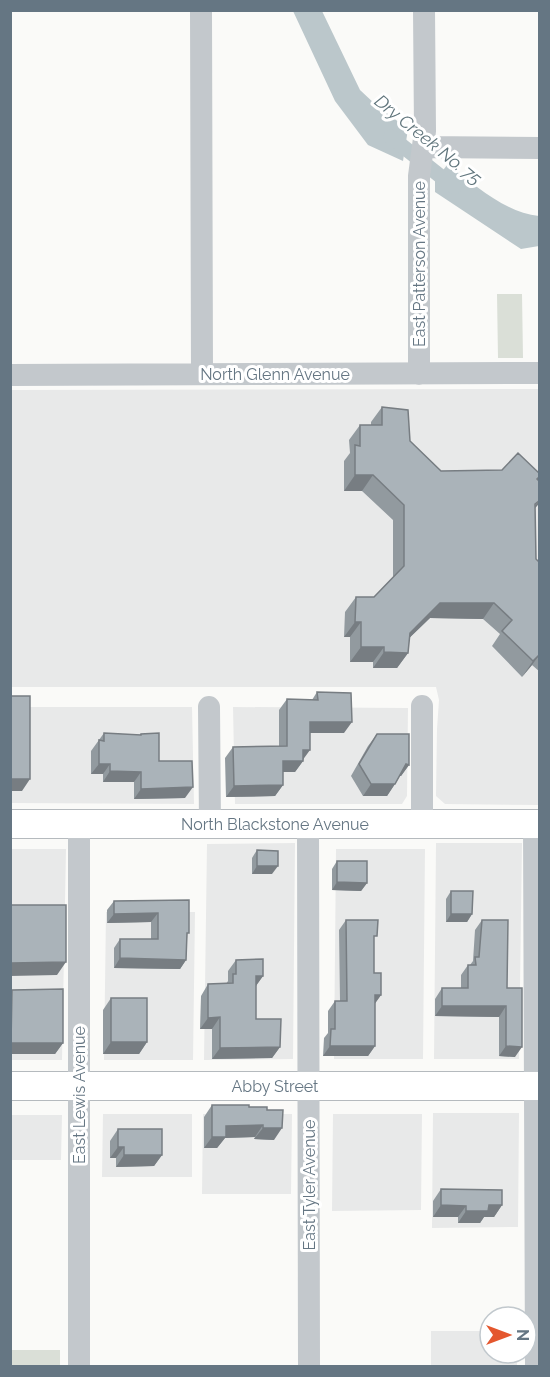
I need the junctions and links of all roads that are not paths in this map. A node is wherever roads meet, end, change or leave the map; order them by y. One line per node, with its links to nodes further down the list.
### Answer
1 (201, 10): 6 (street)
2 (424, 10): 4 (street, East Patterson Avenue)
3 (540, 148): 4 (street)
4 (422, 155): 7 (street, East Patterson Avenue)
5 (540, 373): 7 (street, North Glenn Avenue)
6 (202, 374): 7 (street, North Glenn Avenue); 8 (street, North Glenn Avenue)
7 (419, 374)
8 (10, 375)
9 (422, 706): 16 (street)
10 (209, 707): 13 (street)
11 (10, 824): 12 (main road, North Blackstone Avenue)
12 (79, 824): 13 (main road, North Blackstone Avenue); 20 (street, East Lewis Avenue)
13 (210, 824): 14 (main road, North Blackstone Avenue)
14 (308, 824): 16 (main road, North Blackstone Avenue); 18 (street, East Tyler Avenue)
15 (537, 824): 16 (main road, North Blackstone Avenue); 19 (street)
16 (422, 825)
17 (10, 1086): 20 (main road, Abby Street)
18 (309, 1086): 19 (main road, Abby Street); 20 (main road, Abby Street); 22 (street, East Tyler Avenue)
19 (537, 1086): 23 (street)
20 (79, 1087): 21 (street, East Lewis Avenue)
21 (79, 1366)
22 (309, 1366)
23 (536, 1366)

